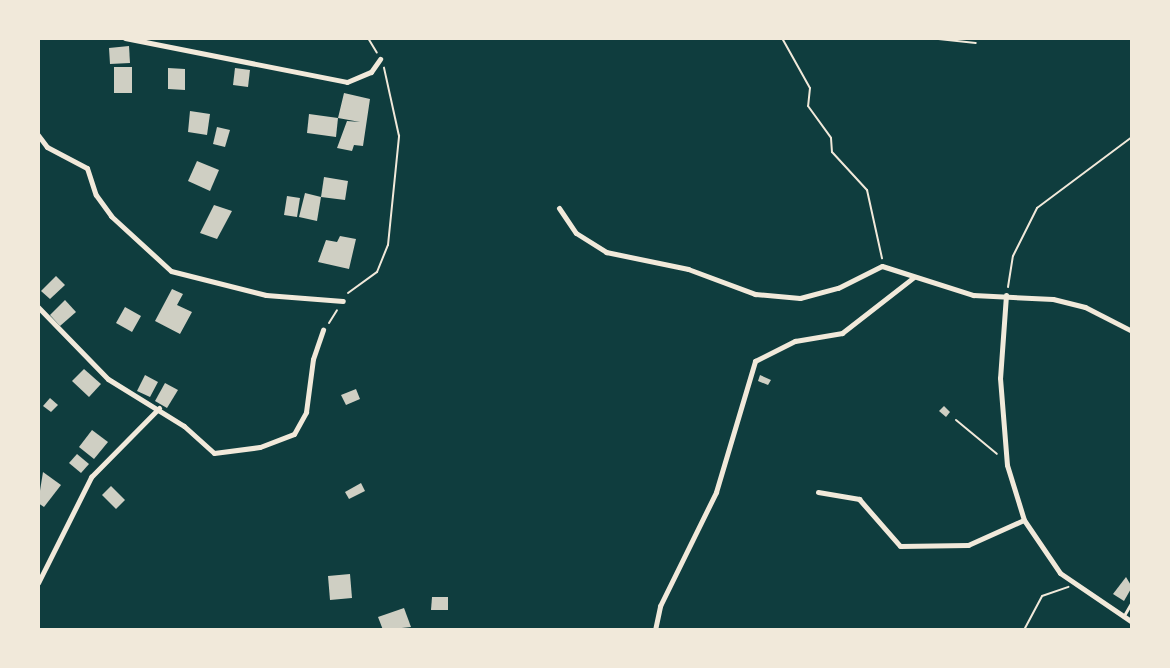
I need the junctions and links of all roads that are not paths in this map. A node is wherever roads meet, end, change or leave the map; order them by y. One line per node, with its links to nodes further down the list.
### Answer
1 (125, 38): 2 (street)
2 (380, 59)
3 (38, 135): 7 (street)
4 (559, 208): 5 (street)
5 (914, 277): 6 (street); 18 (street)
6 (1006, 295): 10 (street); 13 (street)
7 (343, 301)
8 (38, 307): 11 (street)
9 (323, 330): 11 (street)
10 (1132, 331)
11 (159, 408): 14 (street)
12 (818, 492): 13 (street)
13 (1024, 520): 16 (street)
14 (38, 583)
15 (1132, 602): 16 (lane)
16 (1124, 616): 17 (street)
17 (1132, 622)
18 (655, 629)

